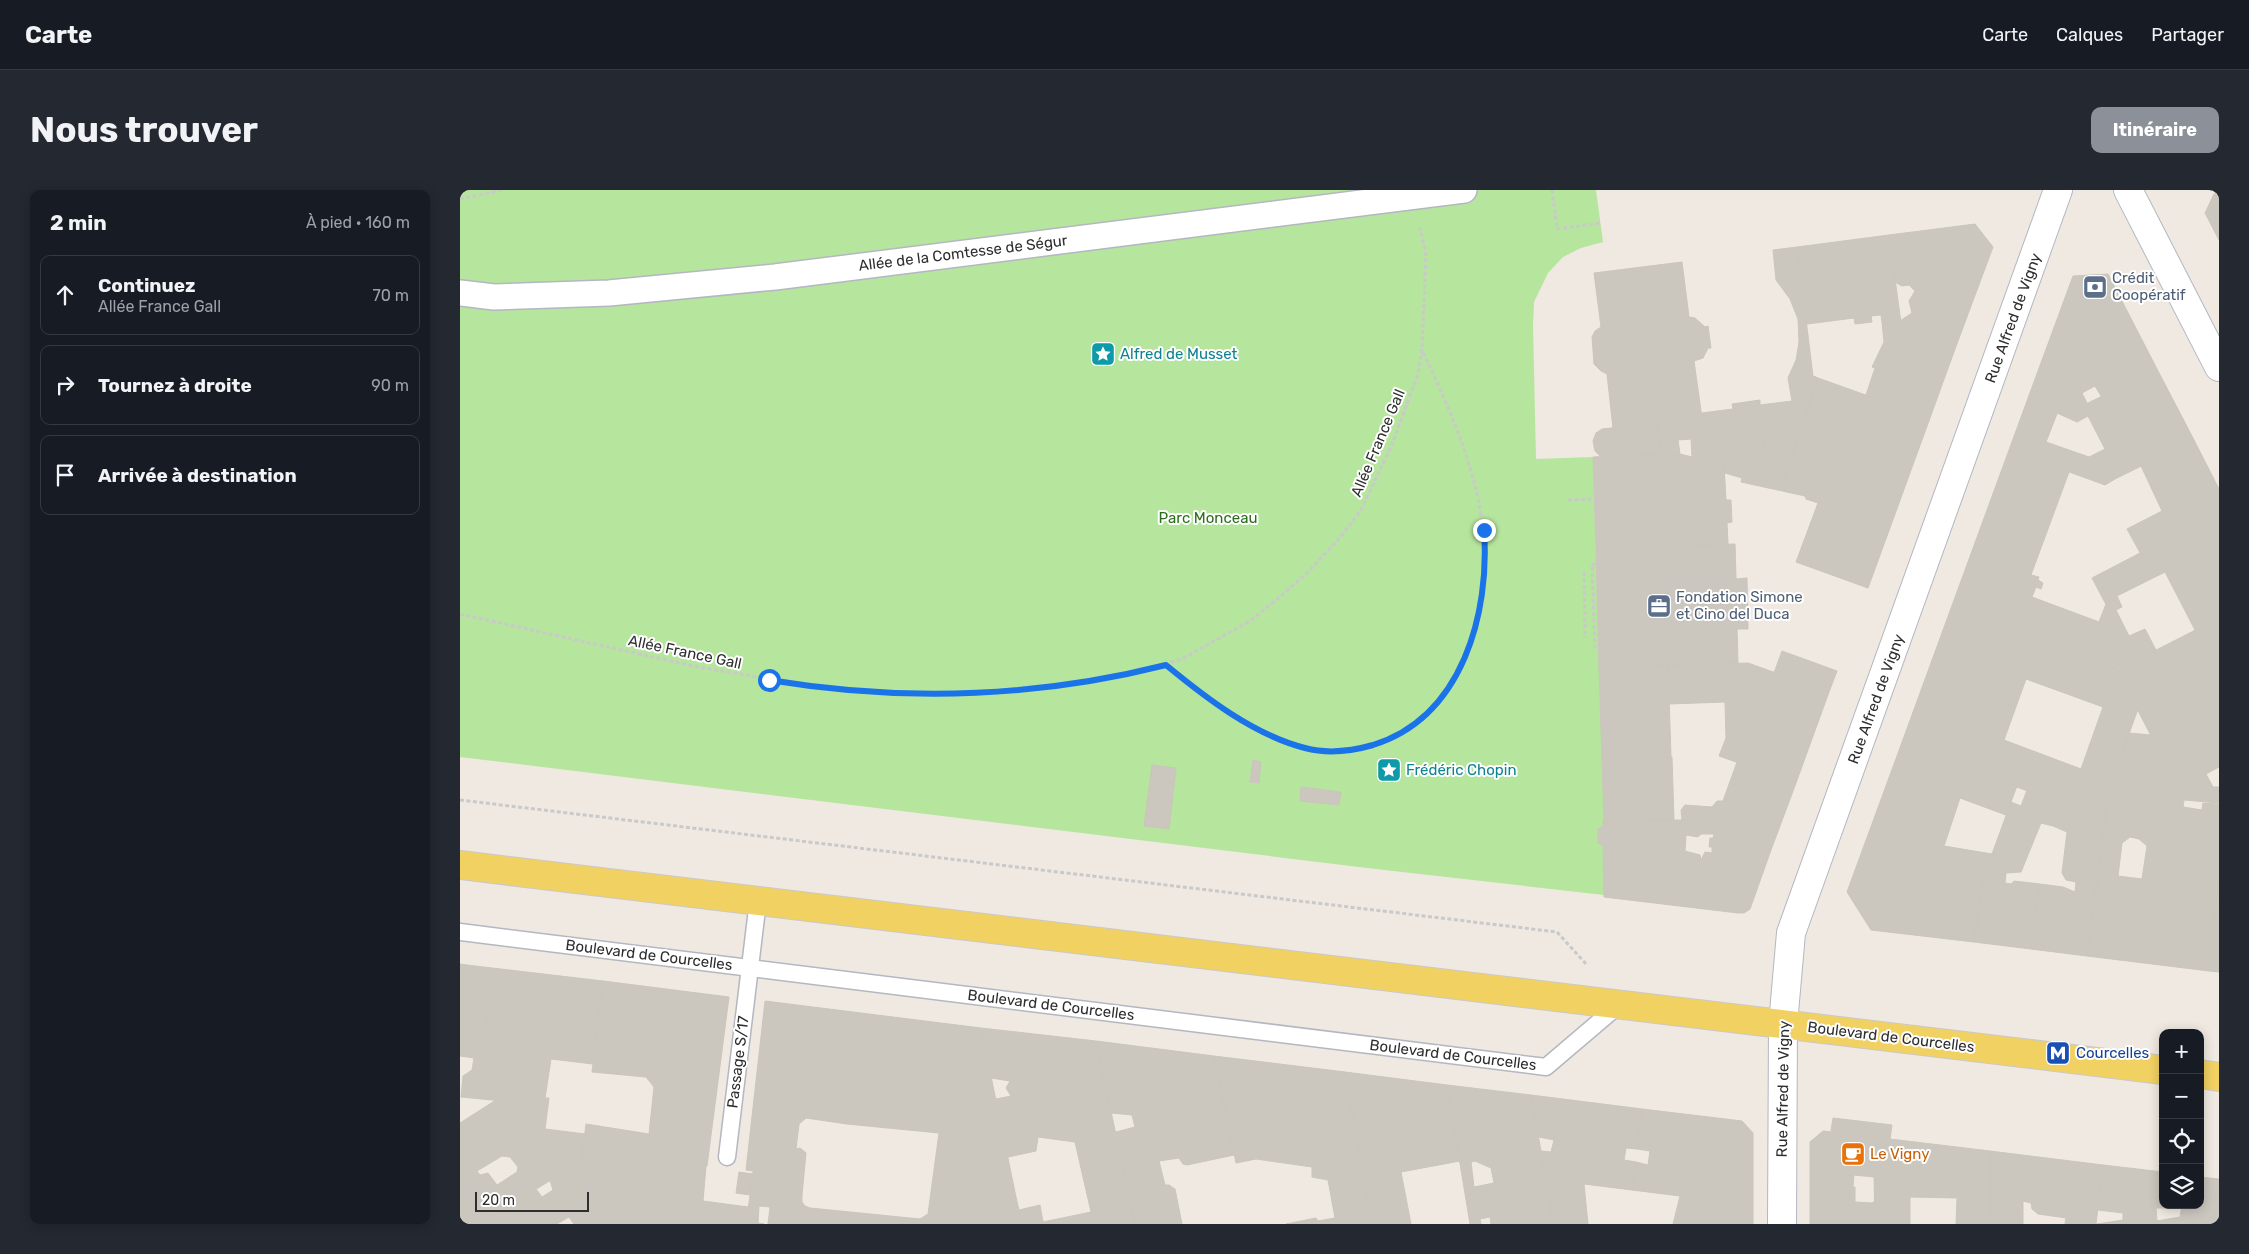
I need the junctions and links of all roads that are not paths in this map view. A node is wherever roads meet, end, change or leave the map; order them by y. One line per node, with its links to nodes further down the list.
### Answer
1 (1464, 190): 4 (street, Allée de la Comtesse de Ségur)
2 (2058, 190): 11 (street, Rue Alfred de Vigny)
3 (2128, 190): 5 (street)
4 (460, 293)
5 (2219, 367)
6 (460, 865): 7 (main road, Boulevard de Courcelles)
7 (758, 901): 9 (lane, Passage S/17); 10 (main road, Boulevard de Courcelles)
8 (460, 932): 9 (lane, Boulevard de Courcelles)
9 (750, 967): 10 (lane, Boulevard de Courcelles); 15 (lane, Passage S/17)
10 (1620, 1004): 11 (main road, Boulevard de Courcelles)
11 (1783, 1024): 12 (main road, Boulevard de Courcelles); 16 (street, Rue Alfred de Vigny)
12 (2159, 1070)
13 (2204, 1075): 14 (main road)
14 (2219, 1077)
15 (727, 1157)
16 (1782, 1224)

